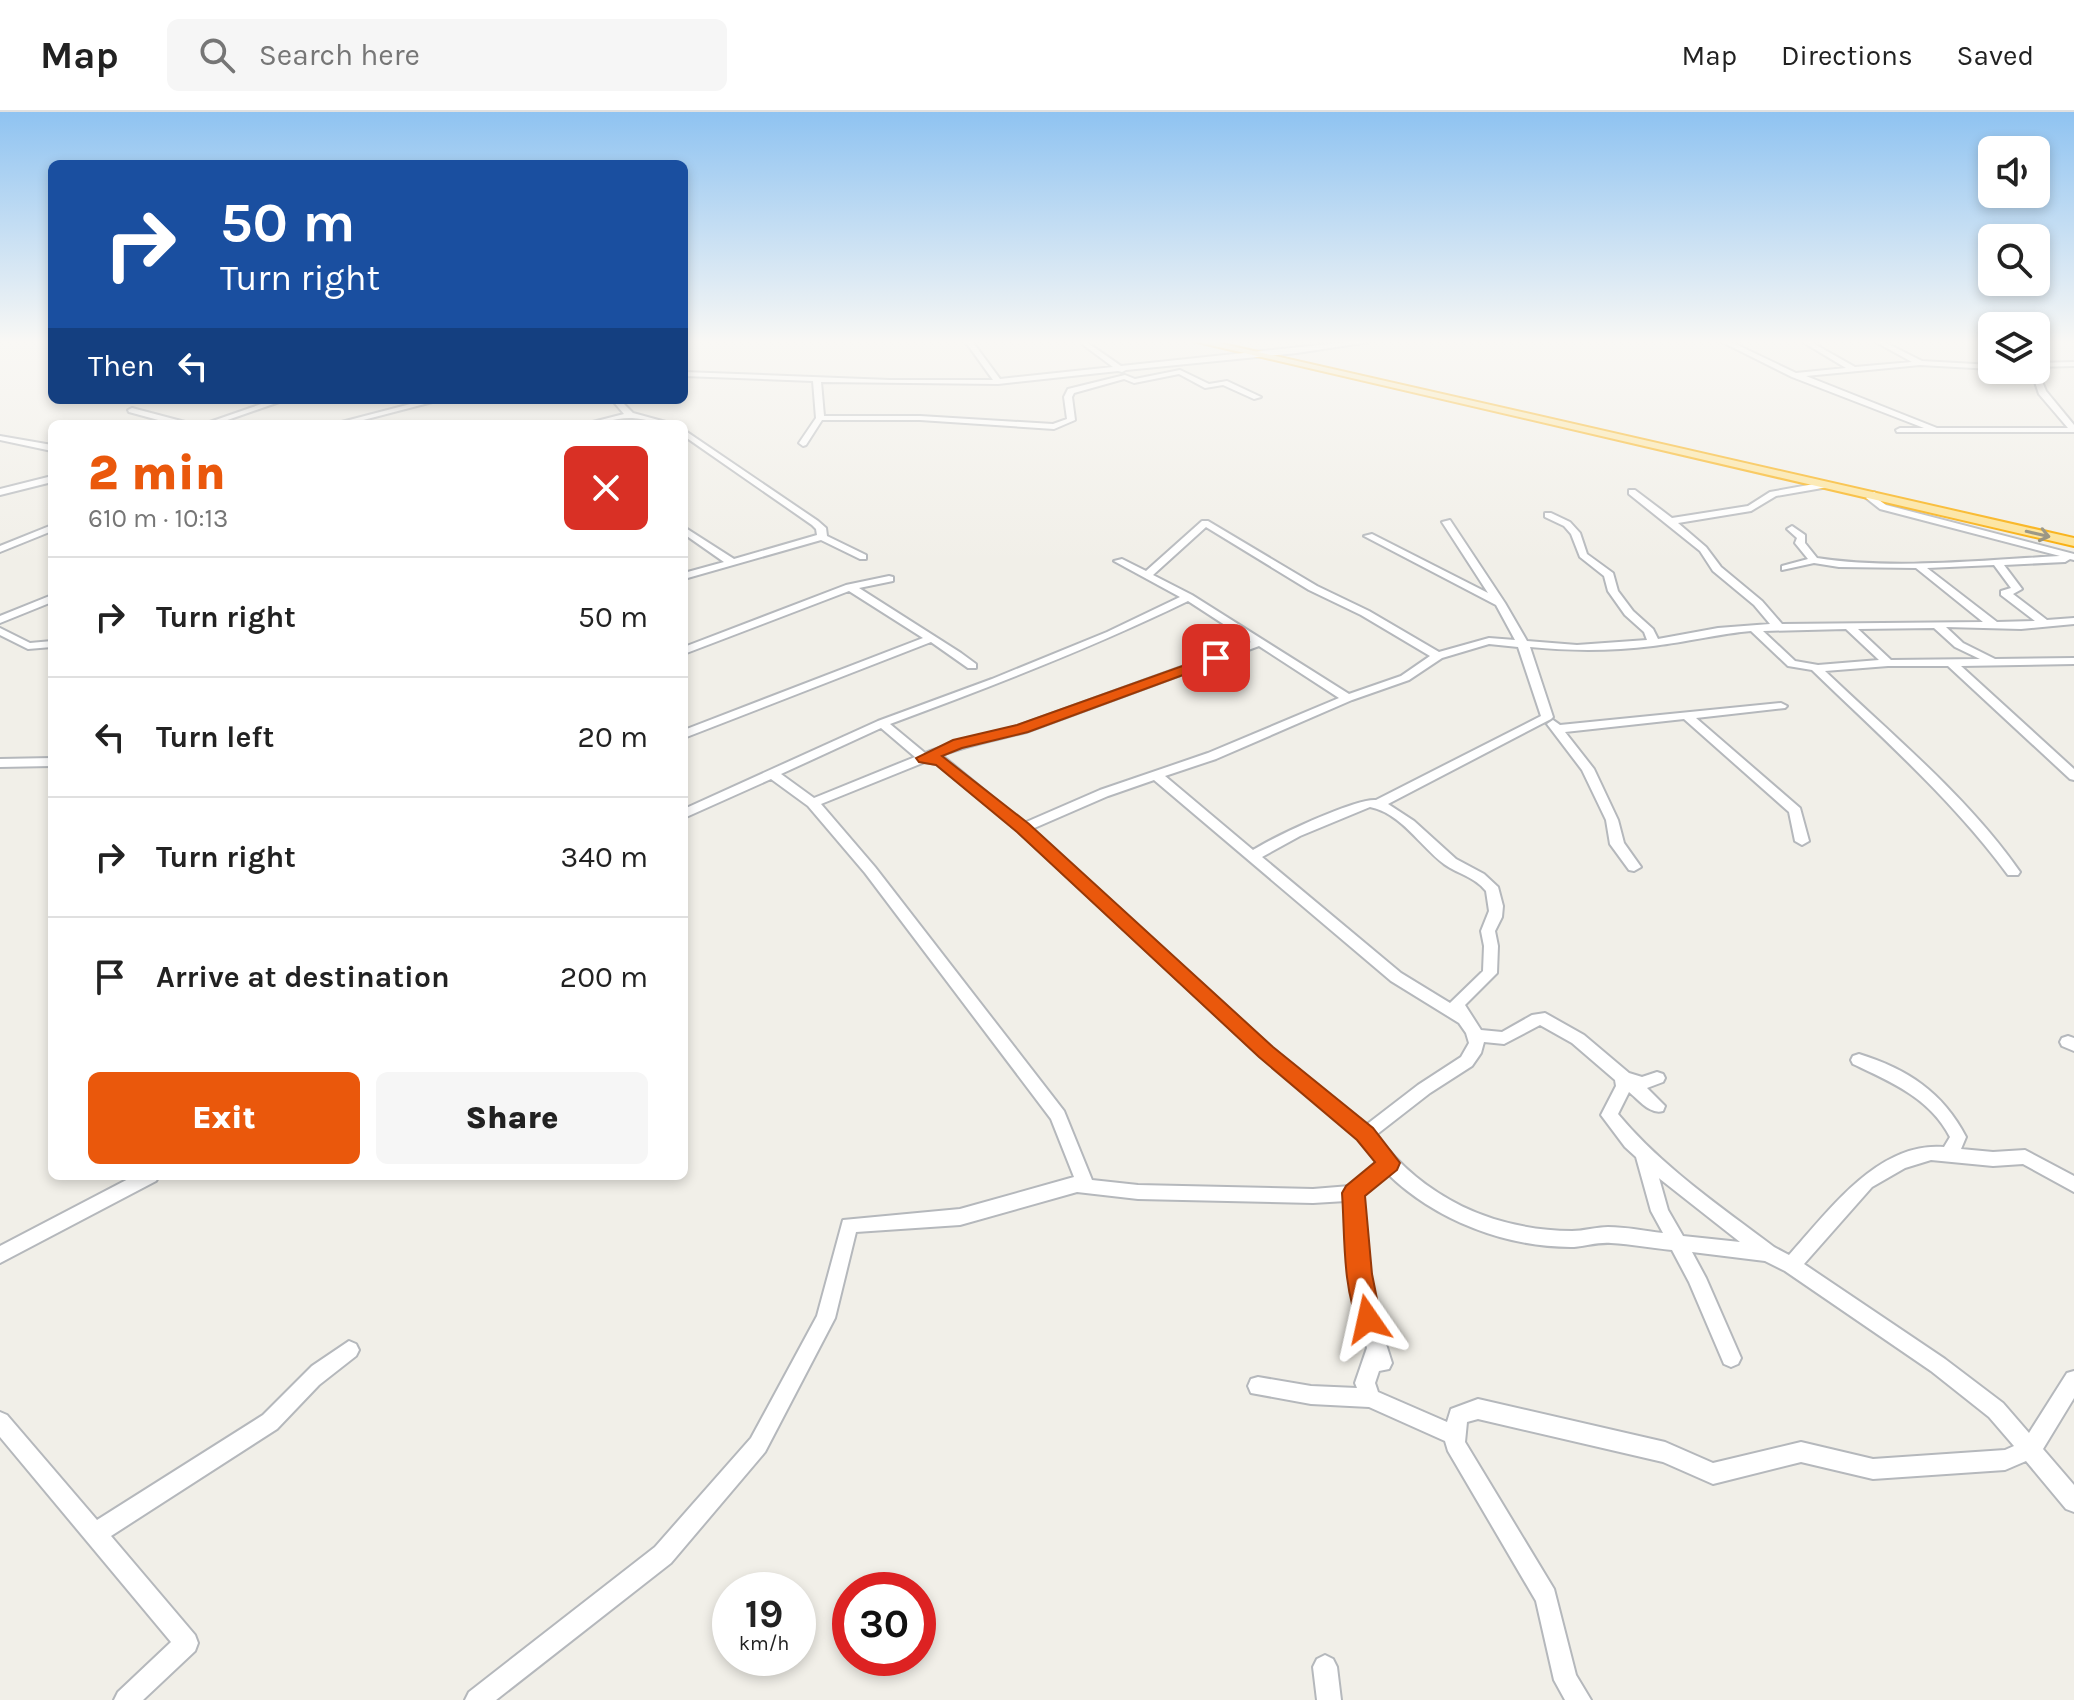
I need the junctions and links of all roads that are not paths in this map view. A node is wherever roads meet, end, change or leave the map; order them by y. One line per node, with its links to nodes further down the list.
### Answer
1 (374, 415): 8 (street)
2 (630, 415): 9 (street); 10 (street)
3 (1070, 415): 7 (street)
4 (1522, 415): 19 (highway)
5 (1578, 415): 28 (highway)
6 (1901, 415): 11 (street)
7 (820, 418): 16 (street)
8 (354, 420)
9 (607, 420)
10 (652, 420)
11 (1935, 428): 12 (street); 13 (street)
12 (1900, 430)
13 (2073, 430)
14 (688, 437): 33 (street)
15 (0, 438): 17 (street)
16 (803, 443)
17 (48, 447)
18 (48, 480): 20 (street)
19 (1825, 485): 22 (highway); 25 (street)
20 (0, 492)
21 (1632, 492): 25 (street)
22 (1874, 495): 23 (street); 34 (highway, one-way to 34)
23 (1883, 507): 27 (street); 37 (street)
24 (1548, 515): 62 (street)
25 (1670, 521): 58 (street)
26 (1447, 522): 50 (street)
27 (1891, 522)
28 (2074, 528)
29 (1792, 529): 38 (street)
30 (48, 530): 35 (street)
31 (688, 533): 41 (street)
32 (1369, 536): 50 (street)
33 (822, 537): 36 (street); 41 (street)
34 (2074, 542)
35 (0, 549)
36 (863, 557)
37 (2074, 558): 40 (street)
38 (1814, 560): 42 (street); 43 (street)
39 (1119, 561): 44 (street)
40 (1997, 562): 42 (street); 53 (street)
41 (733, 563): 45 (street)
42 (1918, 565): 55 (street)
43 (1786, 568)
44 (1148, 574): 48 (street); 67 (street)
45 (688, 575)
46 (889, 579): 47 (street)
47 (850, 587): 60 (street); 66 (street)
48 (1188, 597): 61 (street); 78 (street)
49 (48, 600): 51 (street)
50 (1500, 603): 64 (street)
51 (0, 620)
52 (2074, 621): 53 (street)
53 (2044, 623): 55 (street)
54 (1936, 624): 55 (street); 56 (street); 65 (street)
55 (1993, 624)
56 (1850, 627): 58 (street); 70 (street)
57 (1754, 628): 58 (street); 62 (street); 73 (street)
58 (1779, 628)
59 (0, 631): 63 (street)
60 (930, 639): 72 (street); 80 (street)
61 (1258, 643): 74 (street); 81 (street)
62 (1654, 643): 64 (street)
63 (48, 644)
64 (1523, 644): 67 (street); 77 (street)
65 (1959, 645): 68 (street); 71 (street)
66 (688, 649)
67 (1438, 656): 74 (street)
68 (1994, 661): 69 (street); 71 (street)
69 (2074, 661)
70 (1888, 663): 71 (street); 73 (street)
71 (1952, 663): 87 (street)
72 (972, 666)
73 (1816, 668): 96 (street)
74 (1348, 698): 84 (street)
75 (1781, 706): 76 (street)
76 (1687, 716): 79 (street); 93 (street)
77 (1547, 717): 79 (street); 90 (street)
78 (882, 723): 81 (street); 85 (street)
79 (1557, 729): 95 (street)
80 (688, 732)
81 (924, 758): 89 (street); 92 (street)
82 (48, 762): 83 (street)
83 (0, 763)
84 (1176, 768): 86 (street); 88 (street)
85 (771, 773): 89 (street); 91 (street)
86 (1155, 774): 88 (street); 92 (street)
87 (2074, 776)
88 (1173, 789): 94 (street)
89 (813, 803): 108 (street)
90 (1378, 804): 94 (street); 97 (street)
91 (688, 812)
92 (1023, 828): 103 (street)
93 (1802, 841)
94 (1253, 856): 97 (street)
95 (1634, 867)
96 (2013, 872)
97 (1464, 1018): 98 (street)
98 (1475, 1035): 100 (street); 103 (street)
99 (1859, 1060): 104 (street)
100 (1623, 1077): 101 (street); 102 (street); 105 (street)
101 (1657, 1078)
102 (1657, 1106)
103 (1365, 1134): 106 (street)
104 (1950, 1153): 109 (street); 114 (street)
105 (1643, 1154): 111 (street); 112 (street)
106 (1389, 1163): 110 (street); 111 (street)
107 (142, 1180): 113 (street)
108 (1077, 1185): 110 (street); 126 (street)
109 (2074, 1185)
110 (1354, 1193): 119 (street)
111 (1681, 1244): 112 (street); 116 (street)
112 (1768, 1253): 114 (street)
113 (0, 1255)
114 (1791, 1265): 122 (street)
115 (349, 1350): 124 (street)
116 (1731, 1358)
117 (2074, 1380): 122 (street)
118 (1258, 1386): 119 (street)
119 (1370, 1398): 121 (street)
120 (0, 1422): 124 (street)
121 (1456, 1436): 122 (street); 129 (street)
122 (2031, 1449): 123 (street)
123 (2074, 1501)
124 (95, 1534): 127 (street)
125 (1325, 1667): 128 (street)
126 (484, 1697)
127 (126, 1700)
128 (1329, 1700)
129 (1579, 1700)

